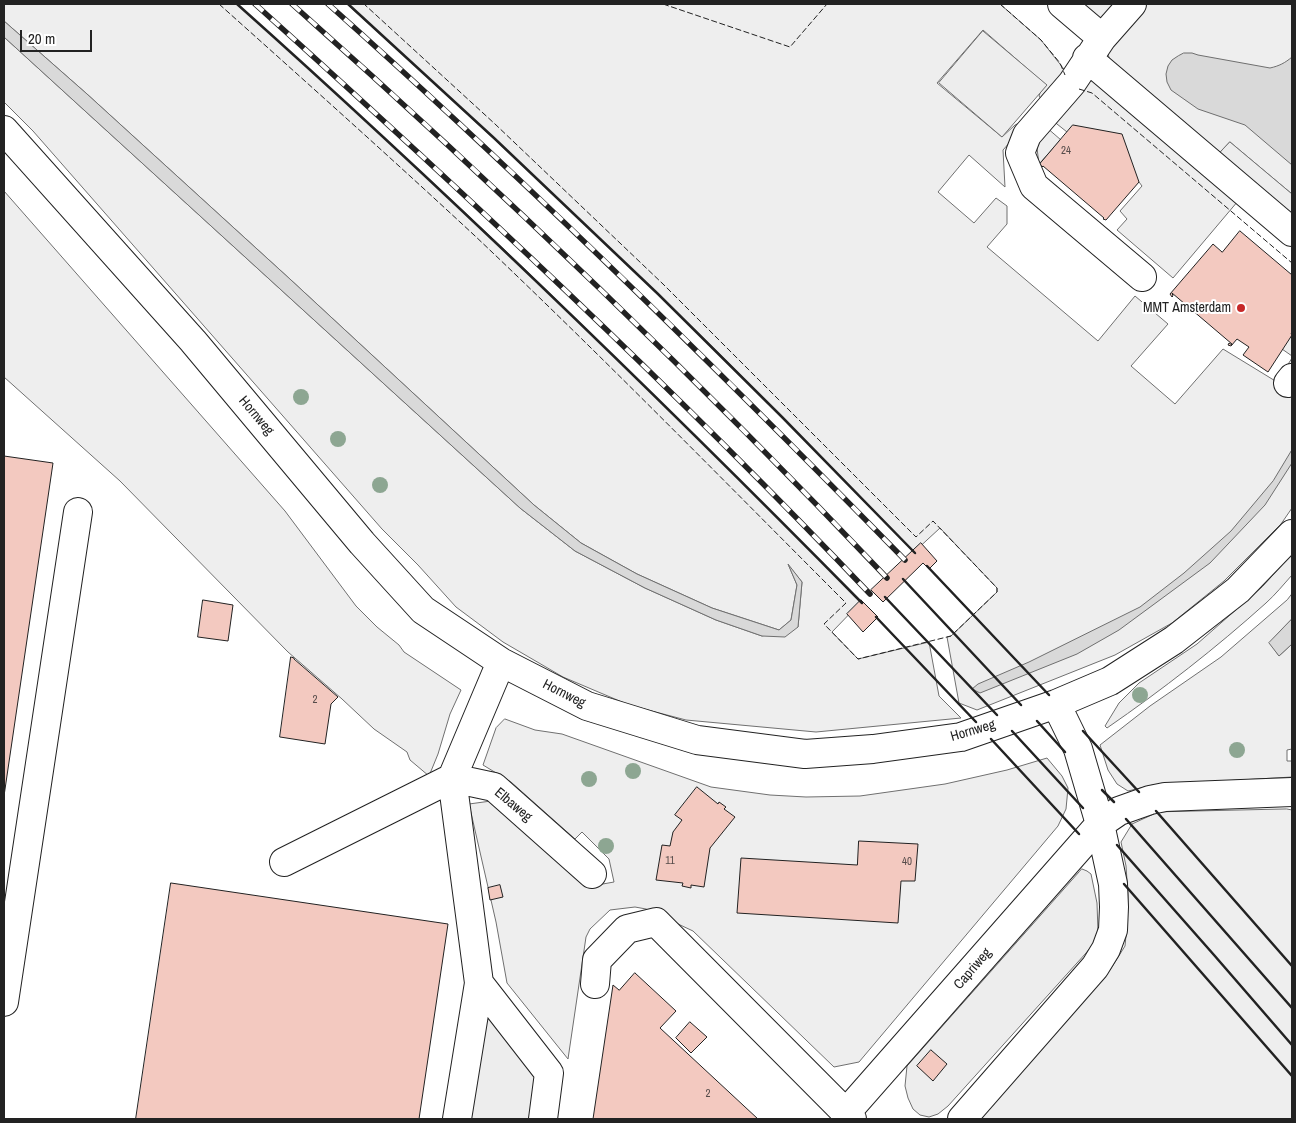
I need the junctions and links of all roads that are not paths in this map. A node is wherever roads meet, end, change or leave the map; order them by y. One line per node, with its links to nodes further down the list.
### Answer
1 (1062, 4): 3 (street)
2 (1132, 4): 3 (street)
3 (1095, 48): 5 (street); 6 (street)
4 (4, 130): 9 (street, Hornweg)
5 (1292, 232)
6 (1142, 277)
7 (78, 512): 18 (street)
8 (1292, 534): 10 (street, Hornweg)
9 (501, 662): 10 (street, Hornweg); 11 (street)
10 (1056, 704): 13 (street)
11 (452, 778): 14 (street); 15 (street, Elbaweg); 16 (street)
12 (1292, 792): 13 (street, Capriweg)
13 (1100, 824): 19 (street, Capriweg); 22 (street)
14 (284, 862)
15 (592, 874)
16 (480, 983): 20 (street); 21 (street)
17 (595, 984): 19 (street, Capriweg)
18 (4, 1002)
19 (847, 1117)
20 (457, 1119)
21 (543, 1119)
22 (962, 1119)

